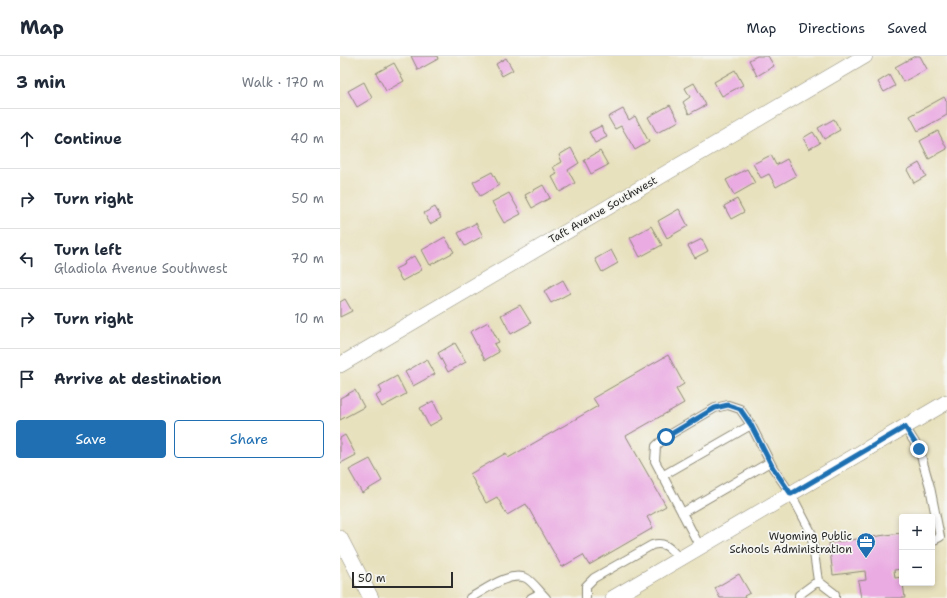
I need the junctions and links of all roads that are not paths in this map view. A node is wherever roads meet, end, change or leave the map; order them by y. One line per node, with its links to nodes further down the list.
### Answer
1 (866, 56): 2 (street, Taft Avenue Southwest)
2 (340, 365)
3 (947, 402): 5 (street)
4 (751, 425): 6 (lane); 7 (lane); 7 (lane)
5 (905, 427): 8 (street); 11 (lane)
6 (770, 462): 8 (lane); 9 (lane)
7 (662, 476): 9 (lane)
8 (791, 494): 12 (street); 14 (lane)
9 (682, 513): 12 (lane)
10 (340, 538): 16 (street)
11 (935, 540)
12 (700, 547): 13 (street)
13 (680, 559): 19 (lane); 20 (street)
14 (818, 581): 21 (lane); 22 (lane)
15 (543, 595): 17 (lane); 18 (lane)
16 (371, 598)
17 (470, 598)
18 (531, 598)
19 (586, 598)
20 (613, 598)
21 (799, 598)
22 (835, 598)

